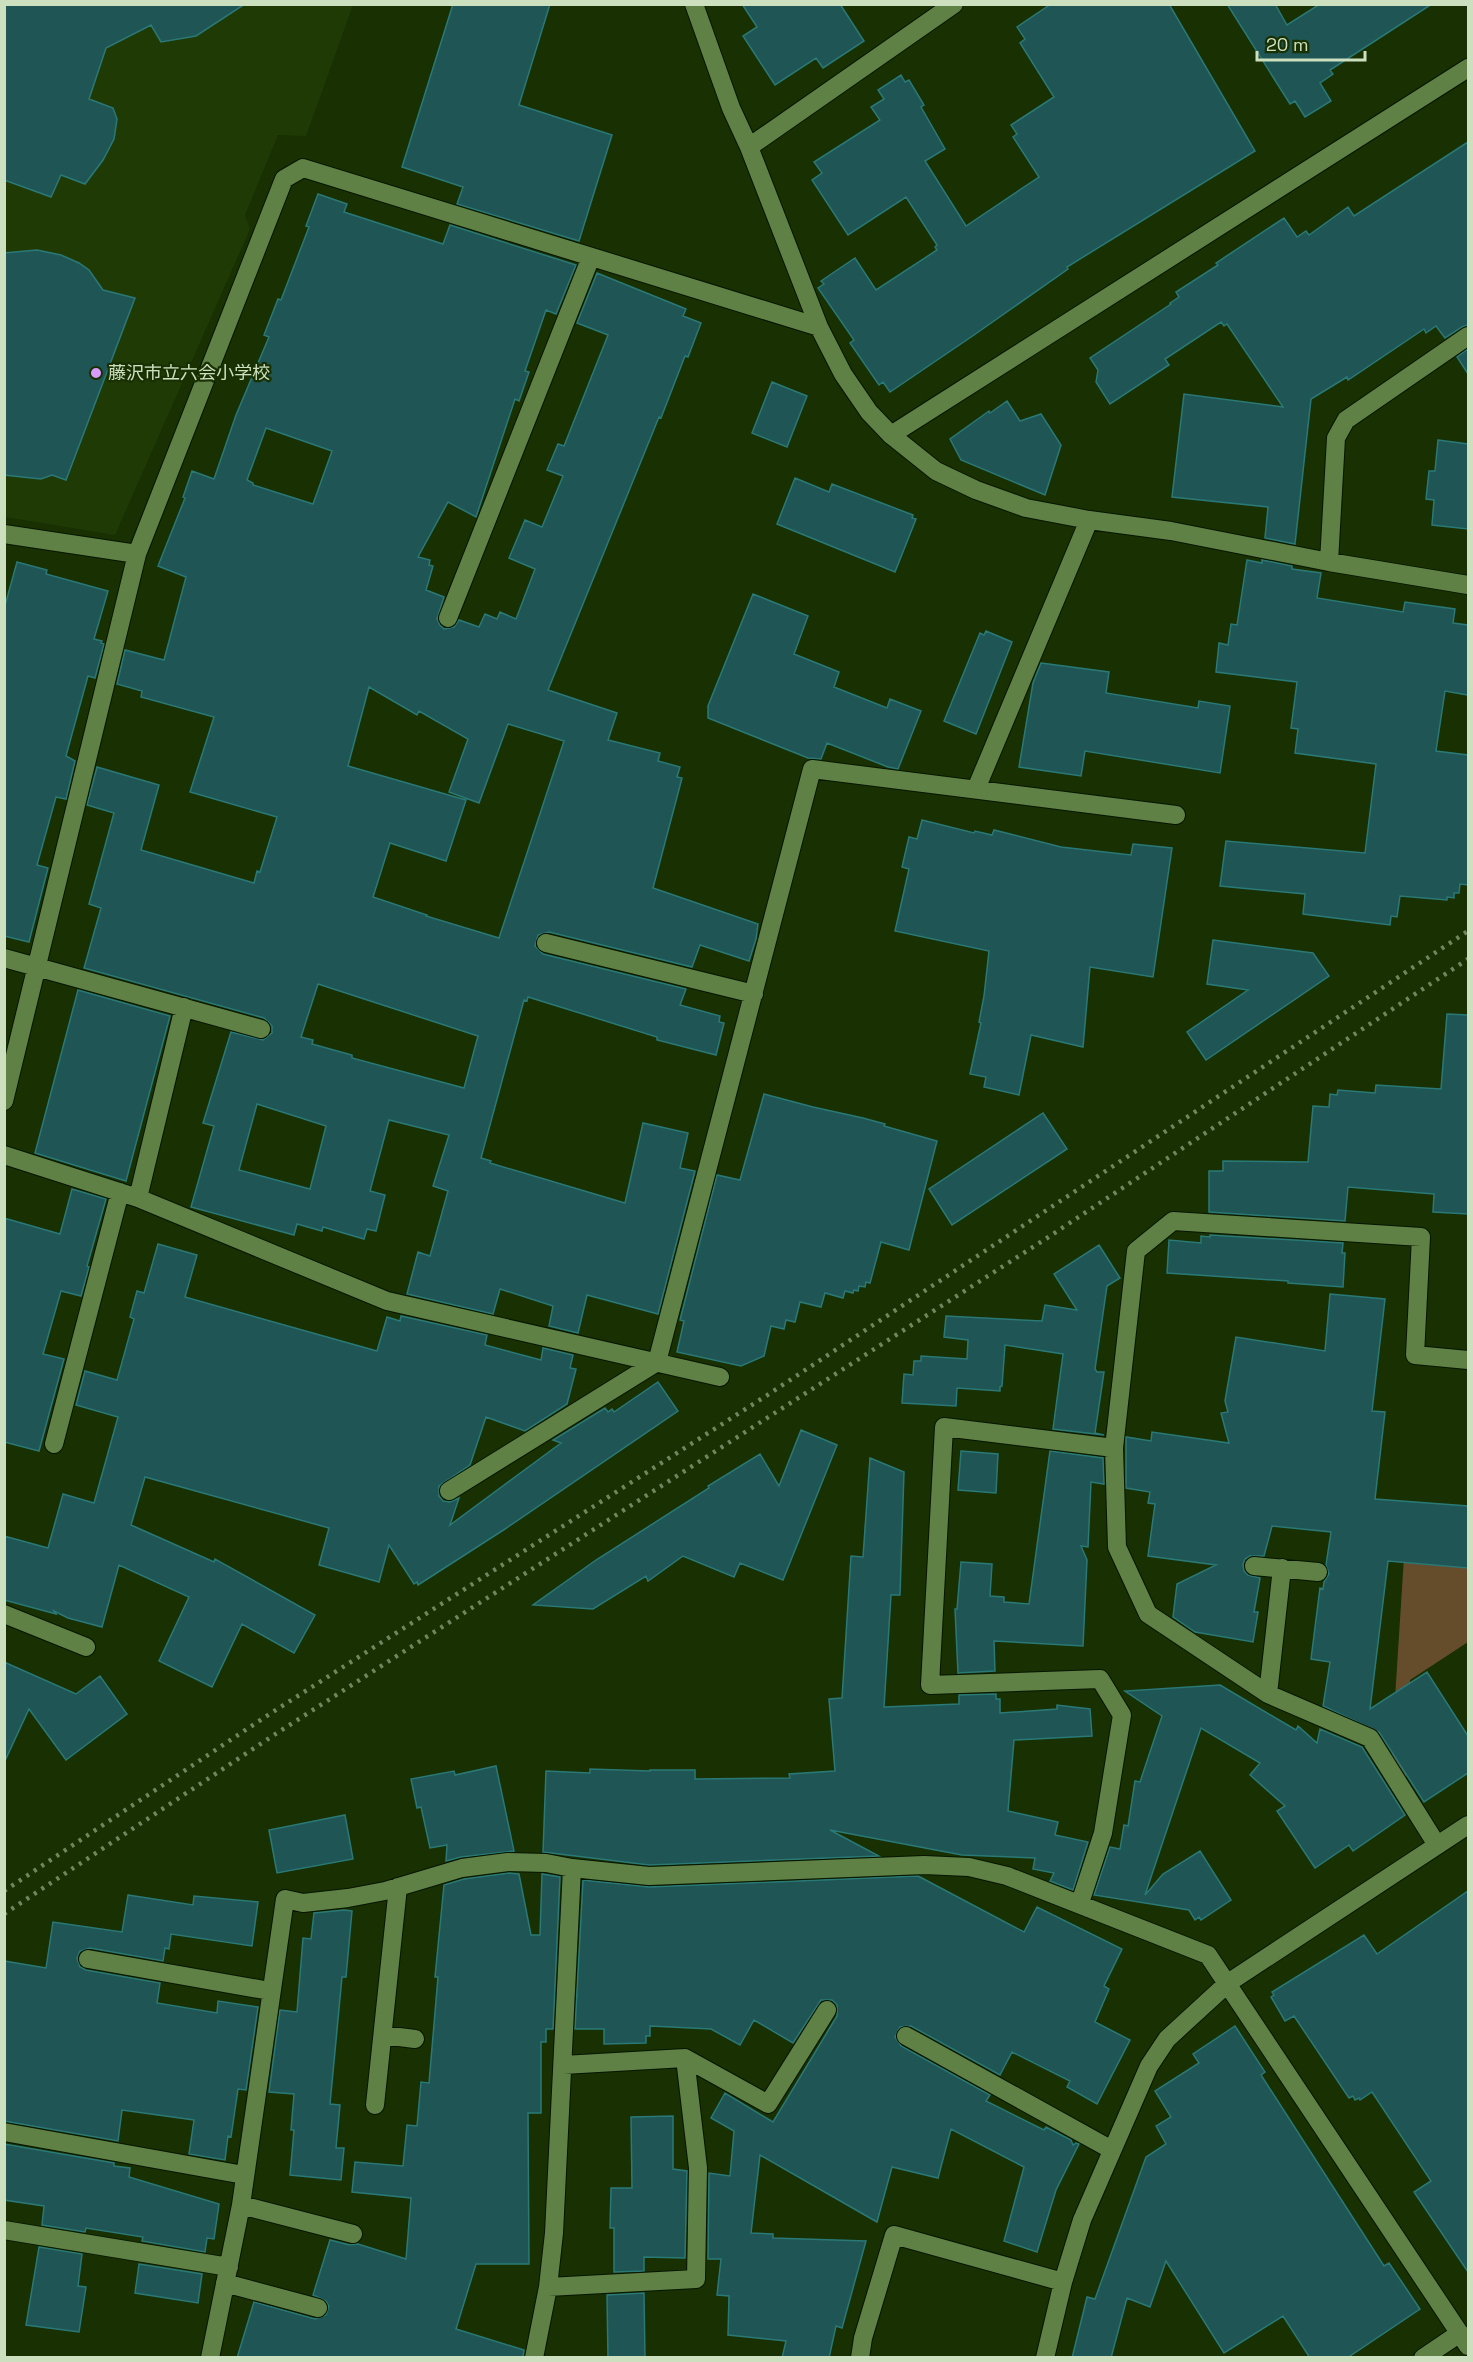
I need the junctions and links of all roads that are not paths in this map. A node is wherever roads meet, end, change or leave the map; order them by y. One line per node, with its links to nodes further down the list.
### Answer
1 (694, 4): 4 (street)
2 (954, 4): 4 (street)
3 (1468, 68): 8 (street)
4 (749, 147): 6 (street)
5 (591, 257): 6 (street); 11 (street); 14 (street)
6 (819, 327): 8 (street)
7 (1468, 336): 12 (street)
8 (891, 435): 9 (street)
9 (1089, 520): 12 (street); 15 (street)
10 (4, 534): 11 (street)
11 (137, 554): 19 (street)
12 (1329, 562): 13 (street)
13 (1468, 585)
14 (448, 618)
15 (976, 789): 16 (street); 20 (street)
16 (1176, 815)
17 (546, 943): 20 (street)
18 (4, 958): 19 (street)
19 (39, 965): 21 (street); 23 (street)
20 (754, 994): 28 (street)
21 (184, 1007): 22 (street); 26 (street)
22 (261, 1029)
23 (4, 1101)
24 (4, 1155): 25 (street)
25 (120, 1192): 26 (street); 30 (street)
26 (138, 1198): 28 (street)
27 (1468, 1360): 31 (street)
28 (657, 1362): 29 (street); 32 (street)
29 (720, 1377)
30 (54, 1444)
31 (1114, 1448): 38 (street); 43 (street)
32 (449, 1491)
33 (1254, 1566): 34 (street)
34 (1282, 1568): 35 (street); 38 (street)
35 (1318, 1572)
36 (4, 1614): 37 (street)
37 (87, 1647)
38 (1268, 1694): 40 (street)
39 (1468, 1825): 40 (street)
40 (1437, 1845): 45 (street)
41 (572, 1868): 42 (street); 43 (street); 52 (street)
42 (398, 1887): 46 (street); 48 (street)
43 (1080, 1903): 45 (street)
44 (88, 1959): 46 (street)
45 (1228, 1983): 55 (street); 64 (street)
46 (270, 1991): 56 (street)
47 (827, 2010): 51 (street)
48 (383, 2035): 50 (street); 53 (street)
49 (906, 2036): 55 (street)
50 (415, 2039)
51 (685, 2058): 52 (street); 62 (street)
52 (563, 2065): 62 (street)
53 (375, 2105)
54 (4, 2132): 56 (street)
55 (1112, 2150): 61 (street)
56 (243, 2175): 57 (street)
57 (241, 2205): 59 (street); 60 (street)
58 (4, 2230): 60 (street)
59 (353, 2234)
60 (227, 2275): 63 (street); 65 (street)
61 (1063, 2282): 67 (street); 68 (street)
62 (548, 2287): 66 (street)
63 (318, 2308)
64 (1464, 2339): 69 (street)
65 (210, 2358)
66 (534, 2358)
67 (860, 2358)
68 (1045, 2358)
69 (1423, 2358)

